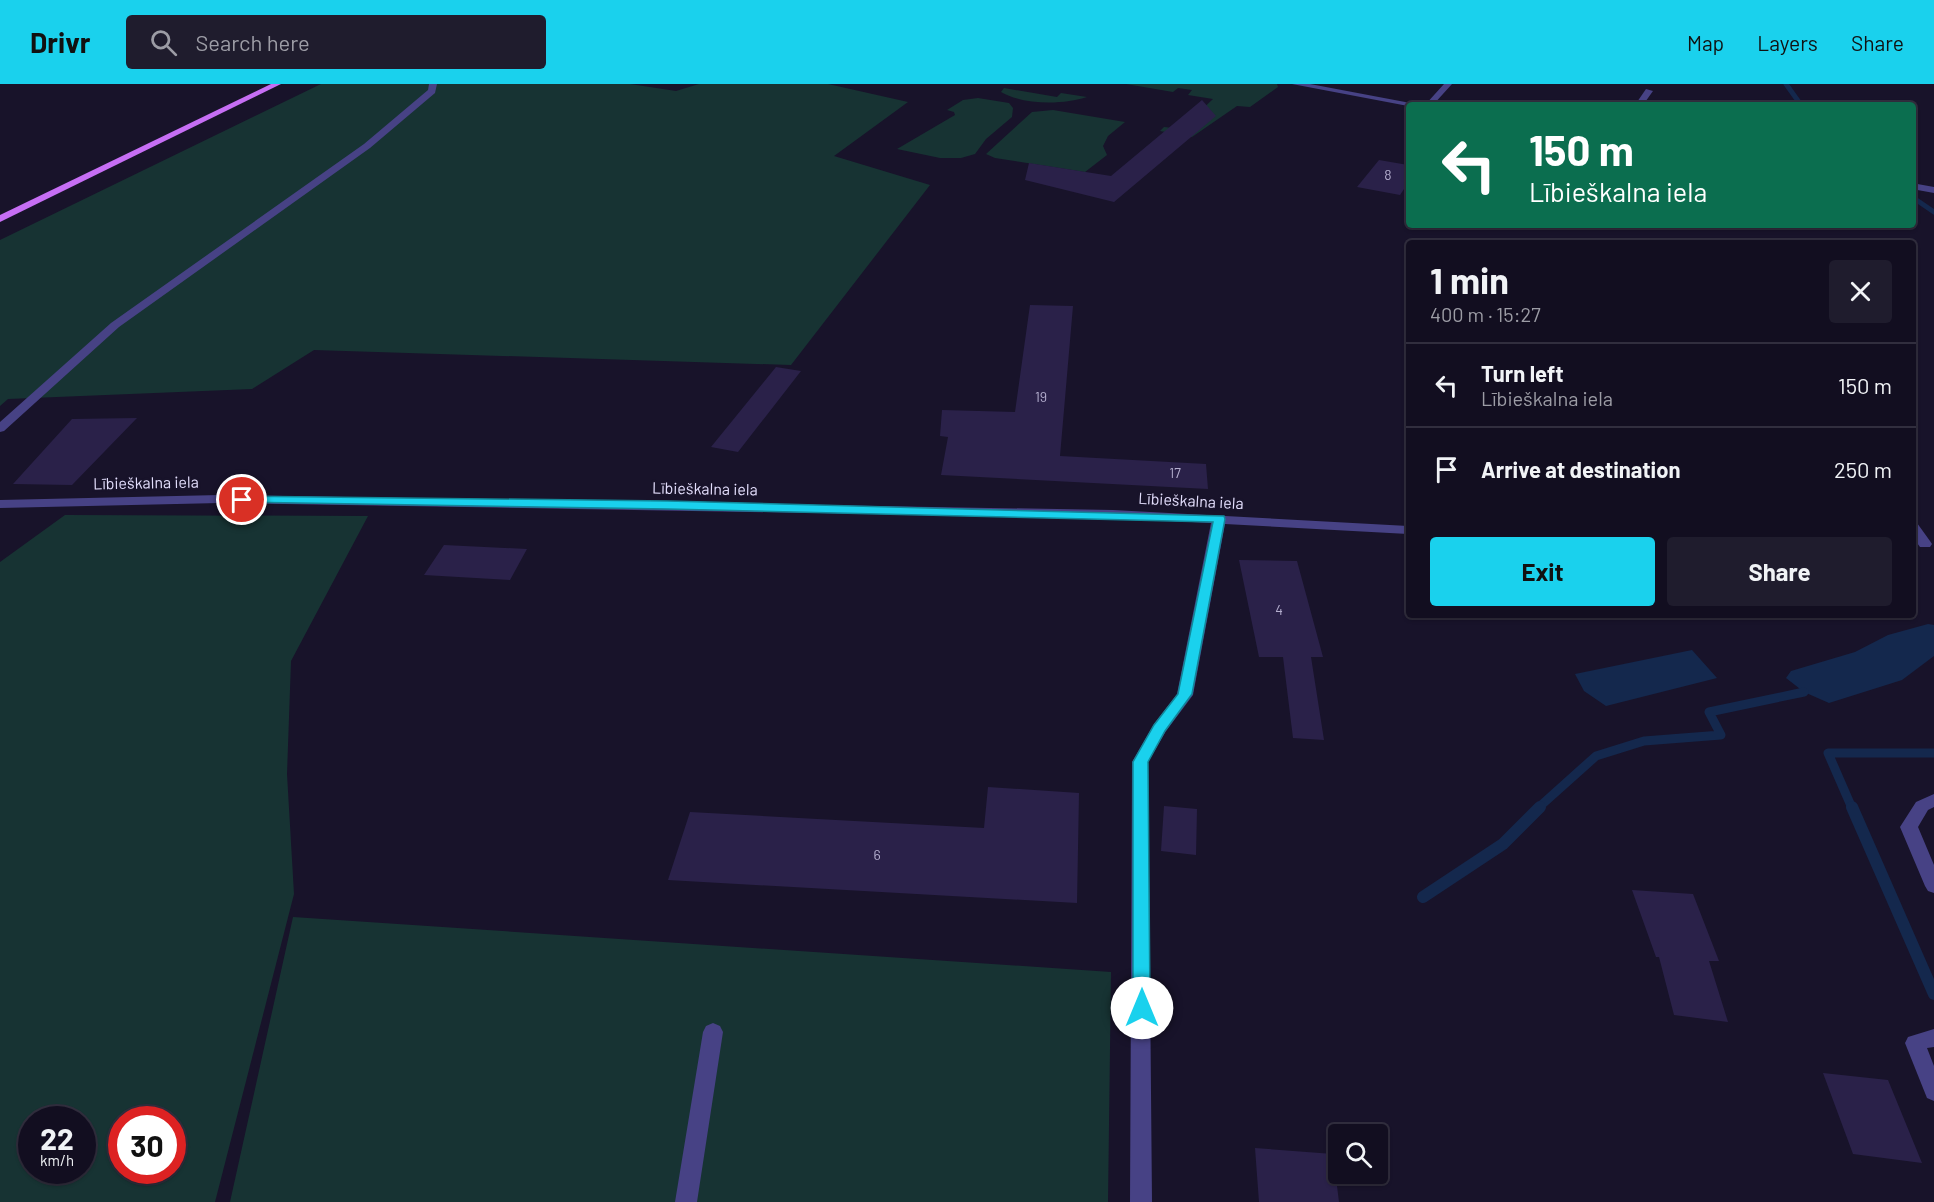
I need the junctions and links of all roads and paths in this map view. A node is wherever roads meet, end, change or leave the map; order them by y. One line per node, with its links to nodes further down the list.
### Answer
1 (277, 84): 11 (main road)
2 (433, 84): 12 (street)
3 (1296, 84): 8 (street)
4 (1448, 84): 6 (street)
5 (1649, 91): 7 (street)
6 (1432, 102)
7 (1640, 102)
8 (1406, 103)
9 (1916, 187): 10 (street)
10 (1934, 190)
11 (0, 219)
12 (0, 428)
13 (0, 504): 14 (street, Lībieškalna iela)
14 (1219, 519): 15 (street, Lībieškalna iela); 22 (street)
15 (1406, 530)
16 (1934, 800): 17 (street)
17 (1934, 886)
18 (714, 1032): 21 (street)
19 (1934, 1038): 20 (street)
20 (1934, 1092)
21 (686, 1202)
22 (1141, 1202)

